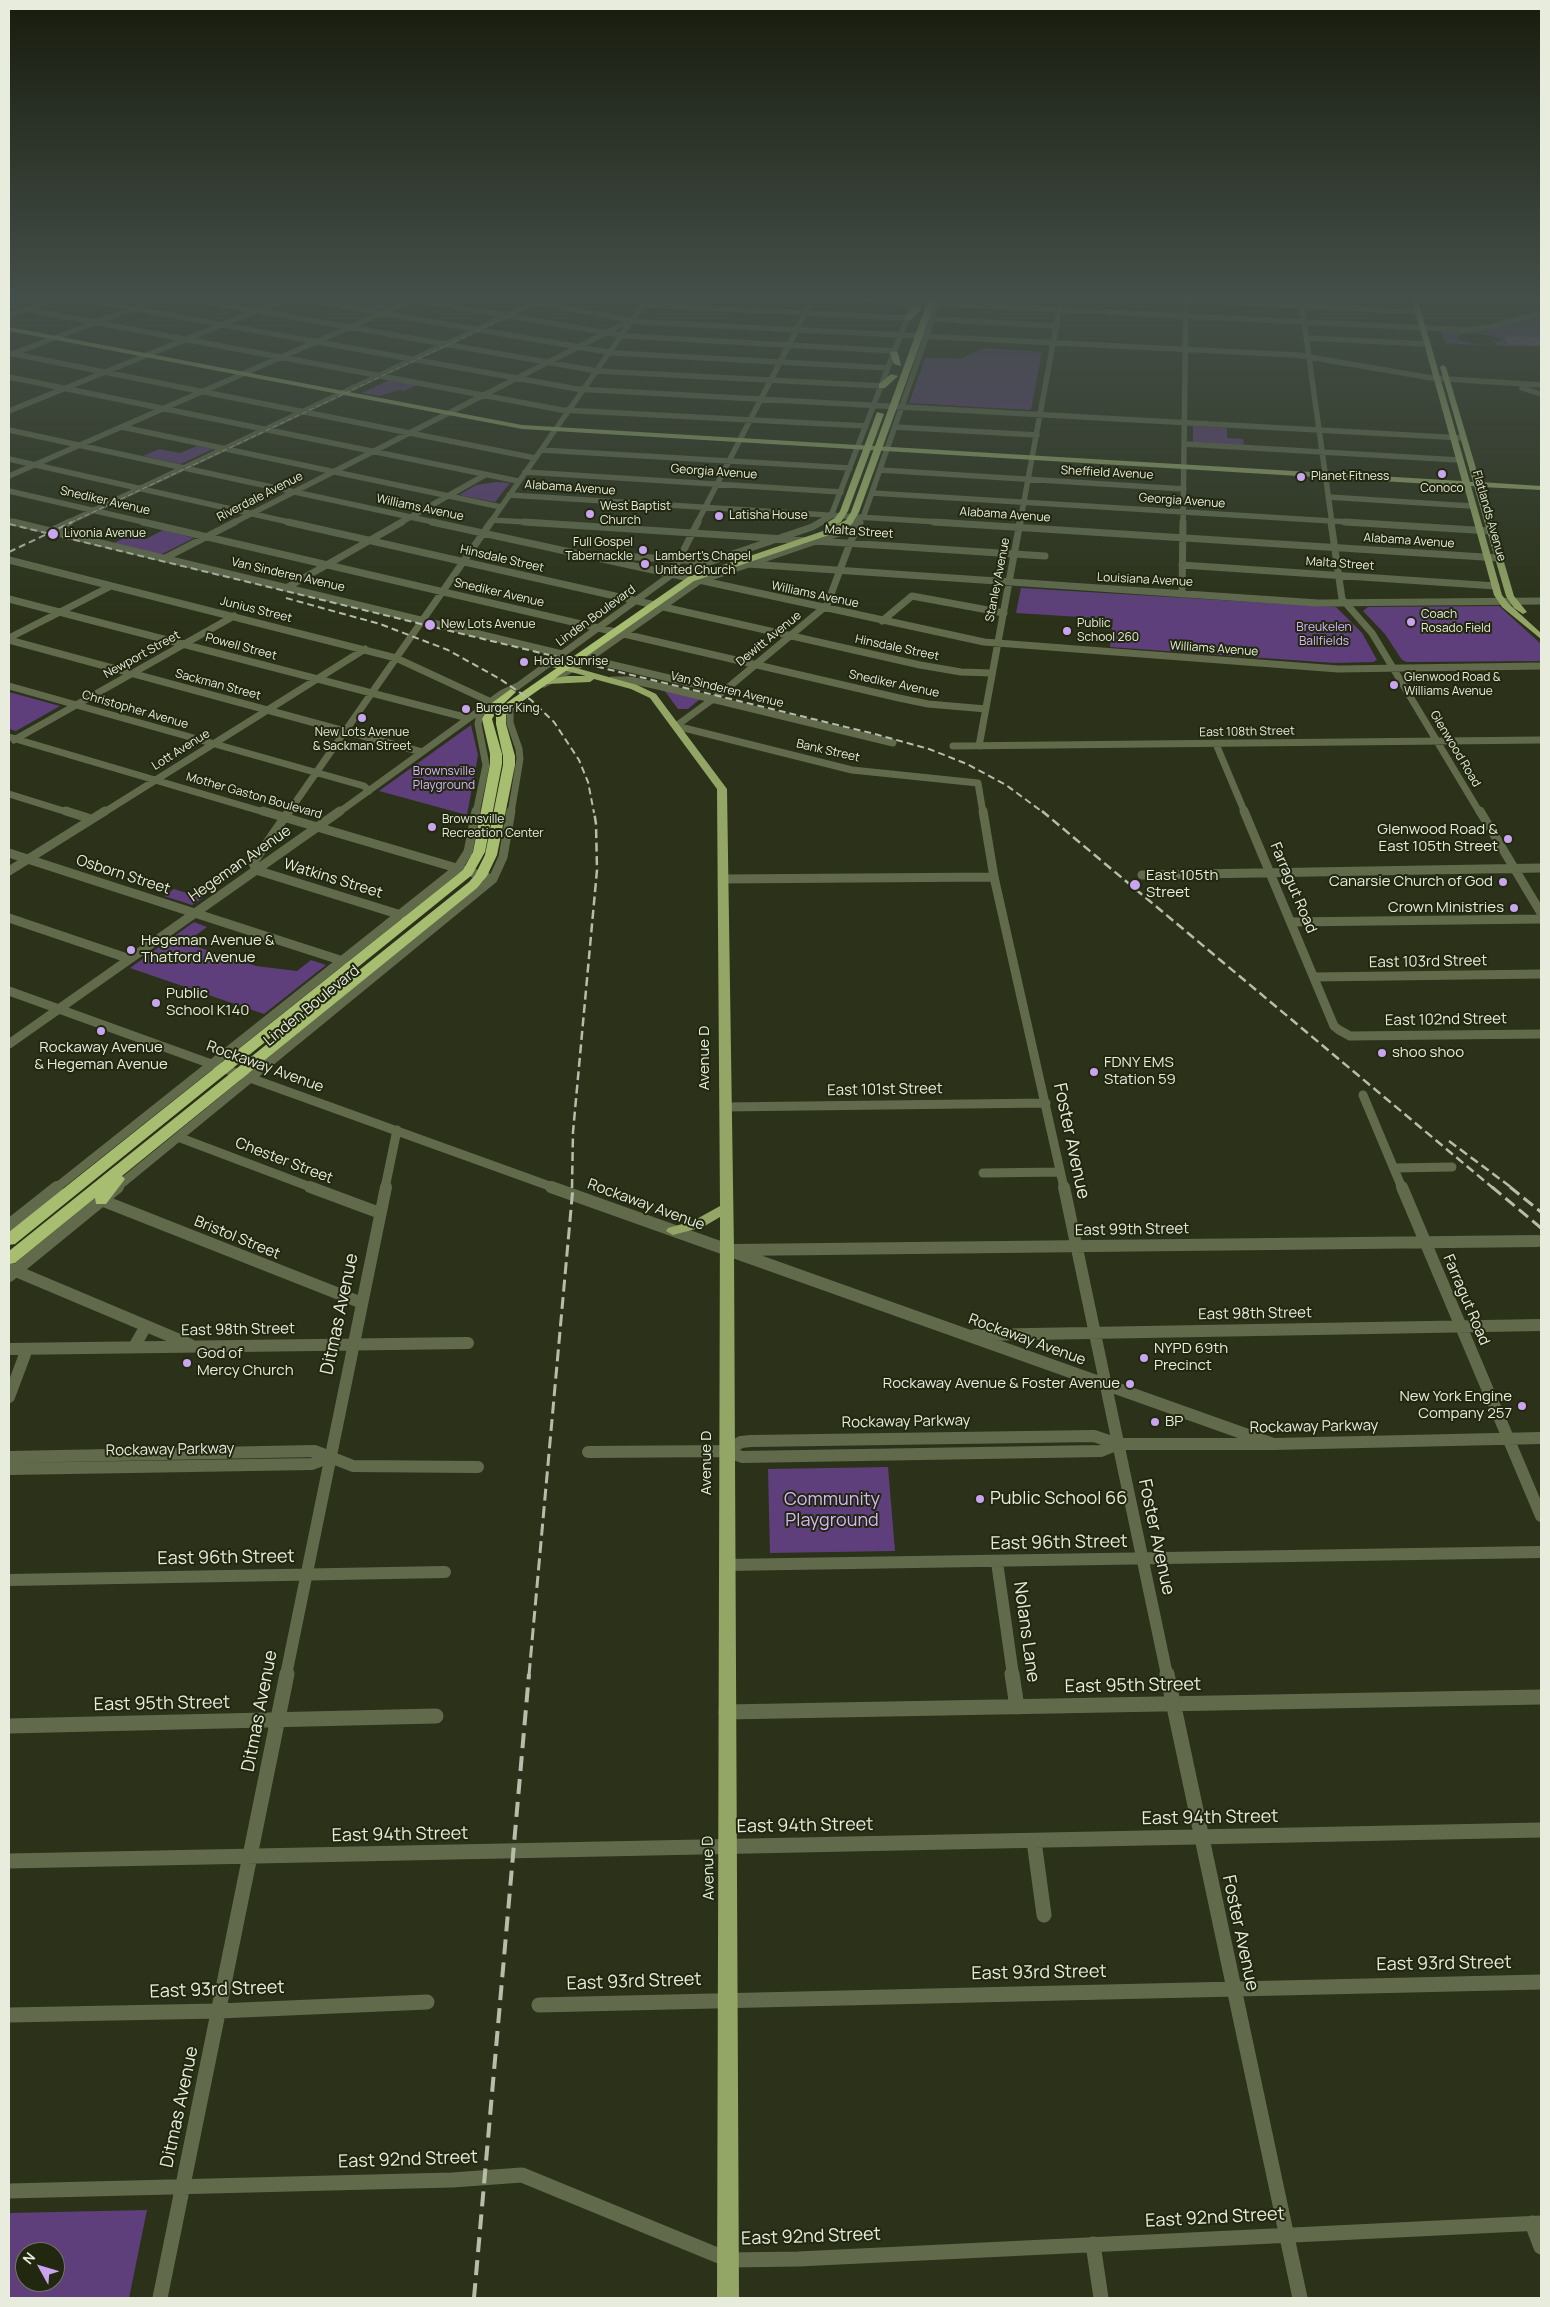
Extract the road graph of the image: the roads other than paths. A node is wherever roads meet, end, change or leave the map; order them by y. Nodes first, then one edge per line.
1 (898, 407) joint
2 (156, 408) edge
3 (165, 408) edge
4 (282, 408) edge
5 (313, 408) edge
6 (414, 408) edge
7 (459, 408) edge
8 (561, 408) edge
9 (756, 408) edge
10 (875, 408) edge
11 (879, 408) junction
12 (885, 408) edge
13 (911, 408) edge
14 (1042, 408) edge
15 (1184, 408) edge
16 (1316, 408) edge
17 (1445, 408) edge
18 (1454, 408) edge
19 (162, 409) junction
20 (569, 409) junction
21 (304, 412) junction
22 (447, 414) junction
23 (1041, 414) junction
24 (750, 419) junction
25 (1184, 422) junction
26 (867, 425) junction
27 (122, 427) junction
28 (895, 427) junction
29 (9, 430) edge
30 (266, 430) junction
31 (555, 430) junction
32 (1319, 430) junction
33 (409, 433) junction
34 (1037, 435) junction
35 (1453, 437) junction
36 (1463, 438) junction
37 (739, 440) junction
38 (1185, 444) junction
39 (78, 445) junction
40 (858, 446) junction
41 (868, 447) junction
42 (883, 447) junction
43 (226, 449) junction
44 (540, 450) junction
45 (373, 452) junction
46 (1322, 452) junction
47 (1033, 456) junction
48 (535, 458) junction
49 (9, 459) edge
50 (1459, 460) junction
51 (728, 461) junction
52 (1184, 464) junction
53 (33, 465) junction
54 (184, 468) junction
55 (849, 471) junction
56 (334, 472) junction
57 (525, 472) junction
58 (879, 473) junction
59 (1325, 473) junction
60 (485, 475) junction
61 (9, 476) edge
62 (1029, 479) junction
63 (518, 481) junction
64 (1466, 481) junction
65 (1478, 482) junction
66 (1541, 483) edge
67 (716, 484) junction
68 (1184, 488) junction
69 (1541, 488) edge
70 (140, 489) junction
71 (852, 490) junction
72 (9, 491) edge
73 (294, 492) junction
74 (841, 492) junction
75 (868, 492) junction
76 (509, 495) junction
77 (449, 496) junction
78 (1328, 497) junction
79 (1025, 503) junction
80 (1472, 506) junction
81 (501, 507) junction
82 (704, 508) junction
83 (94, 511) junction
84 (1184, 513) junction
85 (251, 514) junction
86 (836, 516) junction
87 (410, 518) junction
88 (859, 519) junction
89 (492, 520) junction
90 (9, 521) edge
91 (1332, 522) junction
92 (1020, 528) junction
93 (51, 531) junction
94 (1479, 531) junction
95 (1490, 532) junction
96 (691, 533) junction
97 (482, 534) junction
98 (207, 537) junction
99 (775, 538) junction
100 (1183, 538) junction
101 (788, 539) junction
102 (369, 540) junction
103 (804, 540) junction
104 (816, 541) junction
105 (850, 543) junction
106 (764, 547) junction
107 (1335, 548) junction
108 (574, 553) junction
109 (1015, 554) junction
110 (724, 555) junction
111 (1045, 556) dead end
112 (165, 558) junction
113 (1488, 558) junction
114 (1499, 558) junction
115 (677, 559) junction
116 (9, 560) edge
117 (706, 561) junction
118 (463, 562) junction
119 (748, 564) junction
120 (326, 565) junction
121 (1182, 565) junction
122 (841, 570) junction
123 (1338, 575) junction
124 (676, 576) junction
125 (695, 580) junction
126 (1010, 582) junction
127 (112, 586) junction
128 (1496, 586) junction
129 (286, 588) junction
130 (442, 592) junction
131 (1182, 594) junction
132 (9, 599) edge
133 (639, 601) junction
134 (1502, 601) junction
135 (1513, 601) junction
136 (1541, 601) edge
137 (1344, 603) junction
138 (658, 606) junction
139 (824, 608) junction
140 (60, 612) junction
141 (1004, 613) junction
142 (234, 616) junction
143 (423, 620) junction
144 (882, 620) junction
145 (1541, 627) edge
146 (600, 628) junction
147 (620, 633) junction
148 (791, 636) junction
149 (1541, 637) edge
150 (9, 639) edge
151 (185, 644) junction
152 (997, 644) junction
153 (365, 649) junction
154 (562, 654) junction
155 (396, 658) junction
156 (588, 659) junction
157 (755, 665) junction
158 (1541, 666) edge
159 (564, 667) junction
160 (1393, 668) junction
161 (992, 673) junction
162 (132, 674) junction
163 (317, 679) junction
164 (612, 680) junction
165 (550, 682) junction
166 (9, 686) edge
167 (518, 686) junction
168 (534, 688) junction
169 (724, 691) junction
170 (371, 693) junction
171 (712, 699) junction
172 (489, 704) junction
173 (77, 705) junction
174 (986, 709) junction
175 (267, 710) junction
176 (468, 718) junction
177 (676, 726) junction
178 (345, 731) junction
179 (11, 740) edge
180 (1541, 740) edge
181 (1438, 741) junction
182 (214, 743) junction
183 (893, 743) dead end
184 (1216, 744) junction
185 (953, 746) dead end
186 (979, 746) junction
187 (422, 752) junction
188 (317, 772) junction
189 (154, 780) junction
190 (978, 783) joint
191 (370, 791) junction
192 (9, 794) edge
193 (92, 819) junction
194 (285, 819) junction
195 (316, 828) junction
196 (9, 853) edge
197 (28, 859) junction
198 (1514, 868) junction
199 (1541, 868) edge
200 (256, 870) junction
201 (9, 871) edge
202 (1271, 873) junction
203 (475, 874) junction
204 (1142, 875) dead end
205 (994, 877) junction
206 (723, 879) junction
207 (1541, 912) edge
208 (195, 913) junction
209 (401, 915) junction
210 (9, 918) edge
211 (1541, 919) edge
212 (1292, 922) junction
213 (383, 930) joint
214 (130, 959) junction
215 (347, 964) junction
216 (1541, 974) edge
217 (1315, 977) junction
218 (327, 986) junction
219 (9, 991) edge
220 (353, 994) junction
221 (58, 1009) junction
222 (271, 1018) junction
223 (301, 1024) junction
224 (1541, 1034) edge
225 (1350, 1036) joint
226 (9, 1044) edge
227 (218, 1066) junction
228 (245, 1076) junction
229 (1362, 1095) dead end
230 (1046, 1103) junction
231 (724, 1107) junction
232 (397, 1130) junction
233 (178, 1137) junction
234 (130, 1152) junction
235 (1452, 1167) dead end
236 (1394, 1168) junction
237 (1060, 1172) junction
238 (983, 1173) dead end
239 (70, 1177) junction
240 (101, 1200) junction
241 (726, 1208) junction
242 (380, 1213) junction
243 (9, 1225) edge
244 (673, 1231) junction
245 (9, 1240) edge
246 (1424, 1240) junction
247 (1538, 1241) dead end
248 (1076, 1246) junction
249 (727, 1250) junction
250 (10, 1268) edge
251 (362, 1304) junction
252 (1541, 1325) edge
253 (146, 1326) junction
254 (1461, 1326) junction
255 (1094, 1332) junction
256 (969, 1335) junction
257 (468, 1343) dead end
258 (353, 1344) junction
259 (192, 1345) junction
260 (134, 1347) junction
261 (9, 1349) edge
262 (27, 1349) junction
263 (1105, 1384) junction
264 (9, 1397) edge
265 (1541, 1438) edge
266 (1509, 1439) junction
267 (1118, 1444) junction
268 (1273, 1444) junction
269 (726, 1451) junction
270 (588, 1452) dead end
271 (330, 1457) junction
272 (9, 1458) edge
273 (478, 1467) dead end
274 (9, 1469) edge
275 (1541, 1516) edge
276 (1541, 1552) edge
277 (1143, 1560) junction
278 (998, 1562) junction
279 (726, 1565) junction
280 (445, 1572) dead end
281 (307, 1574) junction
282 (9, 1580) edge
283 (1541, 1697) edge
284 (1174, 1704) junction
285 (1017, 1707) junction
286 (726, 1712) junction
287 (436, 1716) dead end
288 (278, 1720) junction
289 (9, 1726) edge
290 (1541, 1830) edge
291 (1202, 1837) junction
292 (1034, 1841) junction
293 (727, 1846) junction
294 (250, 1857) junction
295 (9, 1861) edge
296 (1044, 1915) dead end
297 (1541, 1982) edge
298 (1234, 1988) junction
299 (729, 2000) junction
300 (427, 2002) dead end
301 (539, 2005) dead end
302 (219, 2011) junction
303 (9, 2015) edge
304 (182, 2187) junction
305 (9, 2191) edge
306 (1537, 2223) edge
307 (1287, 2235) junction
308 (1094, 2244) junction
309 (1541, 2247) edge
310 (729, 2260) junction
311 (160, 2298) edge
312 (728, 2298) edge
313 (1101, 2298) edge
314 (1300, 2298) edge

1 - 28 street
1 - 42 highway
2 - 19 street
3 - 19 street
4 - 21 street
5 - 21 street
6 - 22 main road
7 - 22 street, Riverdale Avenue
8 - 20 street
9 - 24 street
10 - 11 street
11 - 12 street
11 - 26 highway
11 - 41 highway
13 - 23 street
14 - 23 street, Stanley Avenue
15 - 25 street
16 - 32 street
17 - 35 main road, Flatlands Avenue
18 - 36 main road, Flatlands Avenue
19 - 27 street
19 - 30 street
20 - 24 street
20 - 31 street
21 - 30 street
21 - 33 street
22 - 31 main road
22 - 33 street, Riverdale Avenue
23 - 25 street
23 - 34 street, Stanley Avenue
24 - 26 street
24 - 37 street
25 - 32 street
25 - 38 street
26 - 40 street
27 - 39 street
27 - 43 street
28 - 34 street
28 - 42 street
29 - 39 street, Williams Avenue
30 - 43 street
30 - 45 street
31 - 37 main road
31 - 44 street
32 - 35 street
32 - 46 street
33 - 45 street, Riverdale Avenue
33 - 48 street
34 - 47 street, Stanley Avenue
35 - 36 street
35 - 50 main road, Flatlands Avenue
36 - 65 main road, Flatlands Avenue
37 - 40 main road
37 - 51 street
38 - 46 street
38 - 52 street
39 - 53 street
39 - 54 street, Williams Avenue
40 - 41 main road
40 - 55 street
41 - 42 main road
41 - 71 highway
42 - 47 main road
42 - 58 street
42 - 75 highway
43 - 54 street
43 - 56 street
44 - 48 street
44 - 51 street
45 - 56 street, Riverdale Avenue
45 - 60 street
46 - 50 street
46 - 59 street
47 - 52 main road
47 - 62 street, Stanley Avenue
48 - 57 street
49 - 53 street, Hinsdale Street
50 - 64 main road, Flatlands Avenue
51 - 55 street
51 - 67 street
52 - 59 main road
52 - 68 street
53 - 61 street
53 - 70 street, Hinsdale Street
54 - 70 street
54 - 73 street, Williams Avenue
55 - 71 highway
55 - 74 street
56 - 73 street, Riverdale Avenue
56 - 77 street
57 - 63 street
57 - 67 street, Georgia Avenue
58 - 62 street, Sheffield Avenue
58 - 75 highway
59 - 64 main road
59 - 78 street
60 - 63 street
60 - 77 street
62 - 68 street, Sheffield Avenue
62 - 79 street, Stanley Avenue
63 - 76 street
64 - 65 main road
64 - 80 main road, Flatlands Avenue
65 - 66 main road
65 - 69 main road
65 - 95 main road, Flatlands Avenue
67 - 74 street, Georgia Avenue
67 - 82 street
68 - 84 street
70 - 83 street
70 - 85 street, Hinsdale Street
71 - 86 highway
72 - 83 street, Snediker Avenue
73 - 85 street, Riverdale Avenue
73 - 87 street, Williams Avenue
74 - 86 street
75 - 79 street, Georgia Avenue
75 - 88 highway
76 - 81 street
76 - 82 street, Alabama Avenue
77 - 81 street
77 - 87 street
78 - 80 street
78 - 91 street
79 - 84 street, Georgia Avenue
79 - 92 street, Stanley Avenue
80 - 94 main road, Flatlands Avenue
81 - 89 street
82 - 86 street, Alabama Avenue
82 - 96 street
83 - 93 street
83 - 98 street, Snediker Avenue
84 - 91 street, Georgia Avenue
84 - 100 street
85 - 98 street, Riverdale Avenue
85 - 102 street, Hinsdale Street
86 - 88 street, Alabama Avenue
86 - 99 street, Linden Boulevard
86 - 101 highway, Linden Boulevard
87 - 97 street, Williams Avenue
87 - 102 street
88 - 92 street, Alabama Avenue
88 - 103 highway, Linden Boulevard
88 - 104 street, Linden Boulevard
88 - 105 street, Dewitt Avenue
89 - 96 street, Malta Street
89 - 97 street
90 - 93 street, Van Sinderen Avenue
91 - 94 street, Georgia Avenue
91 - 107 street
92 - 100 street, Alabama Avenue
92 - 109 street, Stanley Avenue
93 - 112 street, Van Sinderen Avenue
94 - 95 street, Georgia Avenue
94 - 113 main road, Flatlands Avenue
95 - 114 main road, Flatlands Avenue
96 - 99 street, Malta Street
96 - 115 street
97 - 108 street, Williams Avenue
97 - 118 street
98 - 112 street, Riverdale Avenue
98 - 120 street, Snediker Avenue
99 - 101 street, Malta Street
99 - 110 street, Linden Boulevard
100 - 107 street, Alabama Avenue
100 - 121 street
101 - 103 street, Malta Street
101 - 106 highway, Linden Boulevard
102 - 118 street, Hinsdale Street
102 - 120 street
103 - 104 street, Malta Street
103 - 125 highway, Linden Boulevard
104 - 105 street, Malta Street
104 - 119 street, Linden Boulevard
105 - 109 street, Malta Street
105 - 122 street, Dewitt Avenue
106 - 110 highway
106 - 124 highway, Linden Boulevard
107 - 113 street, Alabama Avenue
107 - 123 street
108 - 115 street
108 - 124 street, Williams Avenue
109 - 111 street, Malta Street
109 - 126 street, Stanley Avenue
110 - 117 street, Linden Boulevard
112 - 129 street, Van Sinderen Avenue
113 - 114 street, Alabama Avenue
113 - 128 main road, Flatlands Avenue
114 - 135 main road, Flatlands Avenue
115 - 117 street
115 - 124 street
116 - 127 street, Junius Street
117 - 124 street, Linden Boulevard
118 - 130 street
118 - 133 street, Hinsdale Street
119 - 122 street, Louisiana Avenue
119 - 125 street, Linden Boulevard
120 - 129 street
120 - 130 street, Snediker Avenue
121 - 123 street, Malta Street
121 - 131 street
122 - 126 street, Louisiana Avenue
122 - 139 street, Dewitt Avenue
123 - 128 street, Malta Street
123 - 137 street
124 - 125 street, Williams Avenue
124 - 133 highway, Linden Boulevard
125 - 138 highway, Linden Boulevard
125 - 139 street, Williams Avenue
126 - 131 street, Louisiana Avenue
126 - 141 street, Stanley Avenue
127 - 140 street
127 - 142 street, Junius Street
128 - 134 main road, Flatlands Avenue
129 - 143 street, Van Sinderen Avenue
130 - 143 street
130 - 146 street, Snediker Avenue
131 - 137 street, Louisiana Avenue
132 - 140 street, Powell Street
133 - 138 street, Hinsdale Street
133 - 146 highway, Linden Boulevard
134 - 135 street, Louisiana Avenue
134 - 137 street, Louisiana Avenue
134 - 149 main road, Flatlands Avenue
135 - 136 street, Louisiana Avenue
135 - 145 main road, Flatlands Avenue
137 - 160 street, Glenwood Road
138 - 147 highway, Linden Boulevard
138 - 148 street, Hinsdale Street
139 - 144 street, Williams Avenue
139 - 148 street, Dewitt Avenue
140 - 150 street
140 - 151 street, Powell Street
141 - 144 street
141 - 152 street, Stanley Avenue
142 - 151 street, Newport Street
142 - 153 street, Junius Street
143 - 154 street, Van Sinderen Avenue
143 - 155 street
144 - 152 street, Williams Avenue
146 - 147 street, Snediker Avenue
146 - 154 street, Linden Boulevard
146 - 159 highway, Linden Boulevard
147 - 156 street, Linden Boulevard
147 - 157 street, Snediker Avenue
147 - 159 highway, Linden Boulevard
148 - 157 street, Dewitt Avenue
148 - 161 street, Hinsdale Street
150 - 162 street, Sackman Street
151 - 162 street, Newport Street
151 - 163 street, Powell Street
152 - 160 street, Williams Avenue
152 - 161 street, Stanley Avenue
153 - 155 street, Junius Street
153 - 163 street, Lott Avenue
154 - 167 street, Linden Boulevard
155 - 170 street
155 - 172 street, Junius Street
156 - 159 street, Linden Boulevard
156 - 169 street, Van Sinderen Avenue
157 - 169 street, Dewitt Avenue
157 - 174 street, Snediker Avenue
158 - 160 street, Williams Avenue
159 - 164 main road, Van Sinderen Avenue
159 - 165 street, Linden Boulevard
159 - 167 highway, Linden Boulevard
159 - 168 highway, Linden Boulevard
160 - 181 street, Glenwood Road
161 - 174 street, Stanley Avenue
162 - 173 street, Newport Street
162 - 175 street, Sackman Street
163 - 170 street, Powell Street
163 - 175 street, Lott Avenue
164 - 165 main road
164 - 171 street, Van Sinderen Avenue
164 - 177 main road, Avenue D
165 - 168 street, Linden Boulevard
166 - 173 street, Christopher Avenue
167 - 172 street, Linden Boulevard
167 - 203 highway, Linden Boulevard
168 - 203 highway, Linden Boulevard
169 - 171 street, Dewitt Avenue
170 - 176 street, Powell Street
170 - 178 street
171 - 177 street, Dewitt Avenue
171 - 183 street, Van Sinderen Avenue
172 - 176 street, Hegeman Avenue
172 - 203 street, Linden Boulevard
173 - 179 street, Newport Street
173 - 182 street, Christopher Avenue
174 - 186 street, Stanley Avenue
175 - 178 street, Sackman Street
175 - 182 street, Lott Avenue
176 - 187 street, Hegeman Avenue
177 - 190 street, Bank Street
177 - 206 main road, Avenue D
178 - 187 street, Sackman Street
178 - 188 street
179 - 189 street, Mother Gaston Boulevard
180 - 181 street, East 108th Street
181 - 184 street, East 108th Street
181 - 198 street, Glenwood Road
182 - 188 street, Christopher Avenue
182 - 189 street, Lott Avenue
184 - 186 street, East 108th Street
184 - 202 street, Farragut Road
185 - 186 street, East 108th Street
187 - 191 street, Hegeman Avenue
188 - 191 street, Christopher Avenue
188 - 194 street
189 - 193 street, Lott Avenue
189 - 194 street, Mother Gaston Boulevard
190 - 205 street, Foster Avenue
191 - 195 street, Hegeman Avenue
192 - 193 street
193 - 197 street, Lott Avenue
194 - 195 street, Mother Gaston Boulevard
194 - 200 street
195 - 200 street, Hegeman Avenue
195 - 203 street, Mother Gaston Boulevard
196 - 197 street, Osborn Street
197 - 201 street, Lott Avenue
197 - 208 street, Osborn Street
198 - 199 street
198 - 202 street
198 - 207 street, Glenwood Road
200 - 208 street, Hegeman Avenue
200 - 209 street, Watkins Street
202 - 204 street
202 - 212 street, Farragut Road
203 - 209 street, Linden Boulevard
203 - 215 highway, Linden Boulevard
203 - 220 street, Linden Boulevard
203 - 223 highway, Linden Boulevard
205 - 206 street
205 - 230 street, Foster Avenue
206 - 231 main road, Avenue D
208 - 214 street, Hegeman Avenue
208 - 215 street, Osborn Street
209 - 213 street, Linden Boulevard
210 - 214 street
211 - 212 street
212 - 217 street, Farragut Road
213 - 215 highway
214 - 221 street, Hegeman Avenue
215 - 218 highway, Linden Boulevard
215 - 222 street, Linden Boulevard
216 - 217 street, East 103rd Street
217 - 225 street, Farragut Road
218 - 222 highway
218 - 227 highway, Linden Boulevard
219 - 221 street, Rockaway Avenue
220 - 223 highway
220 - 228 street, Linden Boulevard
221 - 226 street, Hegeman Avenue
221 - 227 street, Rockaway Avenue
222 - 227 street, Linden Boulevard
223 - 228 highway, Linden Boulevard
224 - 225 street, East 102nd Street
227 - 228 street, Rockaway Avenue
227 - 234 highway, Linden Boulevard
227 - 239 street, Linden Boulevard
228 - 232 street, Rockaway Avenue
228 - 233 street, Linden Boulevard
228 - 234 highway, Linden Boulevard
229 - 236 street, Farragut Road
230 - 231 street, East 101st Street
230 - 237 street, Foster Avenue
231 - 241 main road, Avenue D
232 - 242 street, Ditmas Avenue
232 - 244 street, Rockaway Avenue
233 - 240 street, Linden Boulevard
233 - 242 street, Chester Street
234 - 239 highway
234 - 240 highway
234 - 245 highway, Linden Boulevard
234 - 250 highway, Linden Boulevard
235 - 236 street
236 - 246 street, Farragut Road
237 - 238 street
237 - 248 street, Foster Avenue
239 - 243 street, Linden Boulevard
240 - 250 street, Linden Boulevard
240 - 251 street, Bristol Street
241 - 244 main road
241 - 249 main road, Avenue D
242 - 251 street, Ditmas Avenue
244 - 249 street, Rockaway Avenue
246 - 247 street, East 99th Street
246 - 248 street, East 99th Street
246 - 254 street, Farragut Road
248 - 249 street, East 99th Street
248 - 255 street, Foster Avenue
249 - 256 street, Rockaway Avenue
249 - 269 main road, Avenue D
250 - 253 street
251 - 258 street, Ditmas Avenue
252 - 254 street, East 98th Street
253 - 259 street
253 - 260 street
254 - 255 street, East 98th Street
254 - 266 street, Farragut Road
255 - 256 street, East 98th Street
255 - 263 street, Foster Avenue
256 - 263 street, Rockaway Avenue
257 - 258 street, East 98th Street
258 - 259 street, East 98th Street
258 - 271 street, Ditmas Avenue
259 - 260 street, East 98th Street
260 - 262 street, East 98th Street
261 - 262 street, East 98th Street
262 - 264 street
263 - 267 street, Foster Avenue
263 - 268 street, Rockaway Avenue
265 - 266 street, Rockaway Parkway
266 - 268 street, Rockaway Parkway
266 - 275 street, Farragut Road
267 - 268 street, Rockaway Parkway
267 - 269 street, Rockaway Parkway
267 - 277 street, Foster Avenue
269 - 270 street, Rockaway Parkway
269 - 279 main road, Avenue D
271 - 272 street, Rockaway Parkway
271 - 273 street, Rockaway Parkway
271 - 274 street, Rockaway Parkway
271 - 281 street, Ditmas Avenue
276 - 277 street, East 96th Street
277 - 278 street, East 96th Street
277 - 284 street, Foster Avenue
278 - 279 street, East 96th Street
278 - 285 street, Nolans Lane
279 - 286 main road, Avenue D
280 - 281 street, East 96th Street
281 - 282 street, East 96th Street
281 - 288 street, Ditmas Avenue
283 - 284 street, East 95th Street
284 - 285 street, East 95th Street
284 - 291 street, Foster Avenue
285 - 286 street, East 95th Street
286 - 293 main road, Avenue D
287 - 288 street, East 95th Street
288 - 289 street, East 95th Street
288 - 294 street, Ditmas Avenue
290 - 291 street, East 94th Street
291 - 292 street, East 94th Street
291 - 298 street, Foster Avenue
292 - 293 street, East 94th Street
292 - 296 street
293 - 294 street, East 94th Street
293 - 299 main road, Avenue D
294 - 295 street, East 94th Street
294 - 302 street, Ditmas Avenue
297 - 298 street, East 93rd Street
298 - 299 street, East 93rd Street
298 - 307 street, Foster Avenue
299 - 301 street, East 93rd Street
299 - 310 main road, Avenue D
300 - 302 street, East 93rd Street
302 - 303 street, East 93rd Street
302 - 304 street, Ditmas Avenue
304 - 305 street, East 92nd Street
304 - 310 street, East 92nd Street
304 - 311 street, Ditmas Avenue
306 - 307 street, East 92nd Street
306 - 309 street
307 - 308 street, East 92nd Street
307 - 314 street, Foster Avenue
308 - 310 street, East 92nd Street
308 - 313 street
310 - 312 main road, Avenue D

